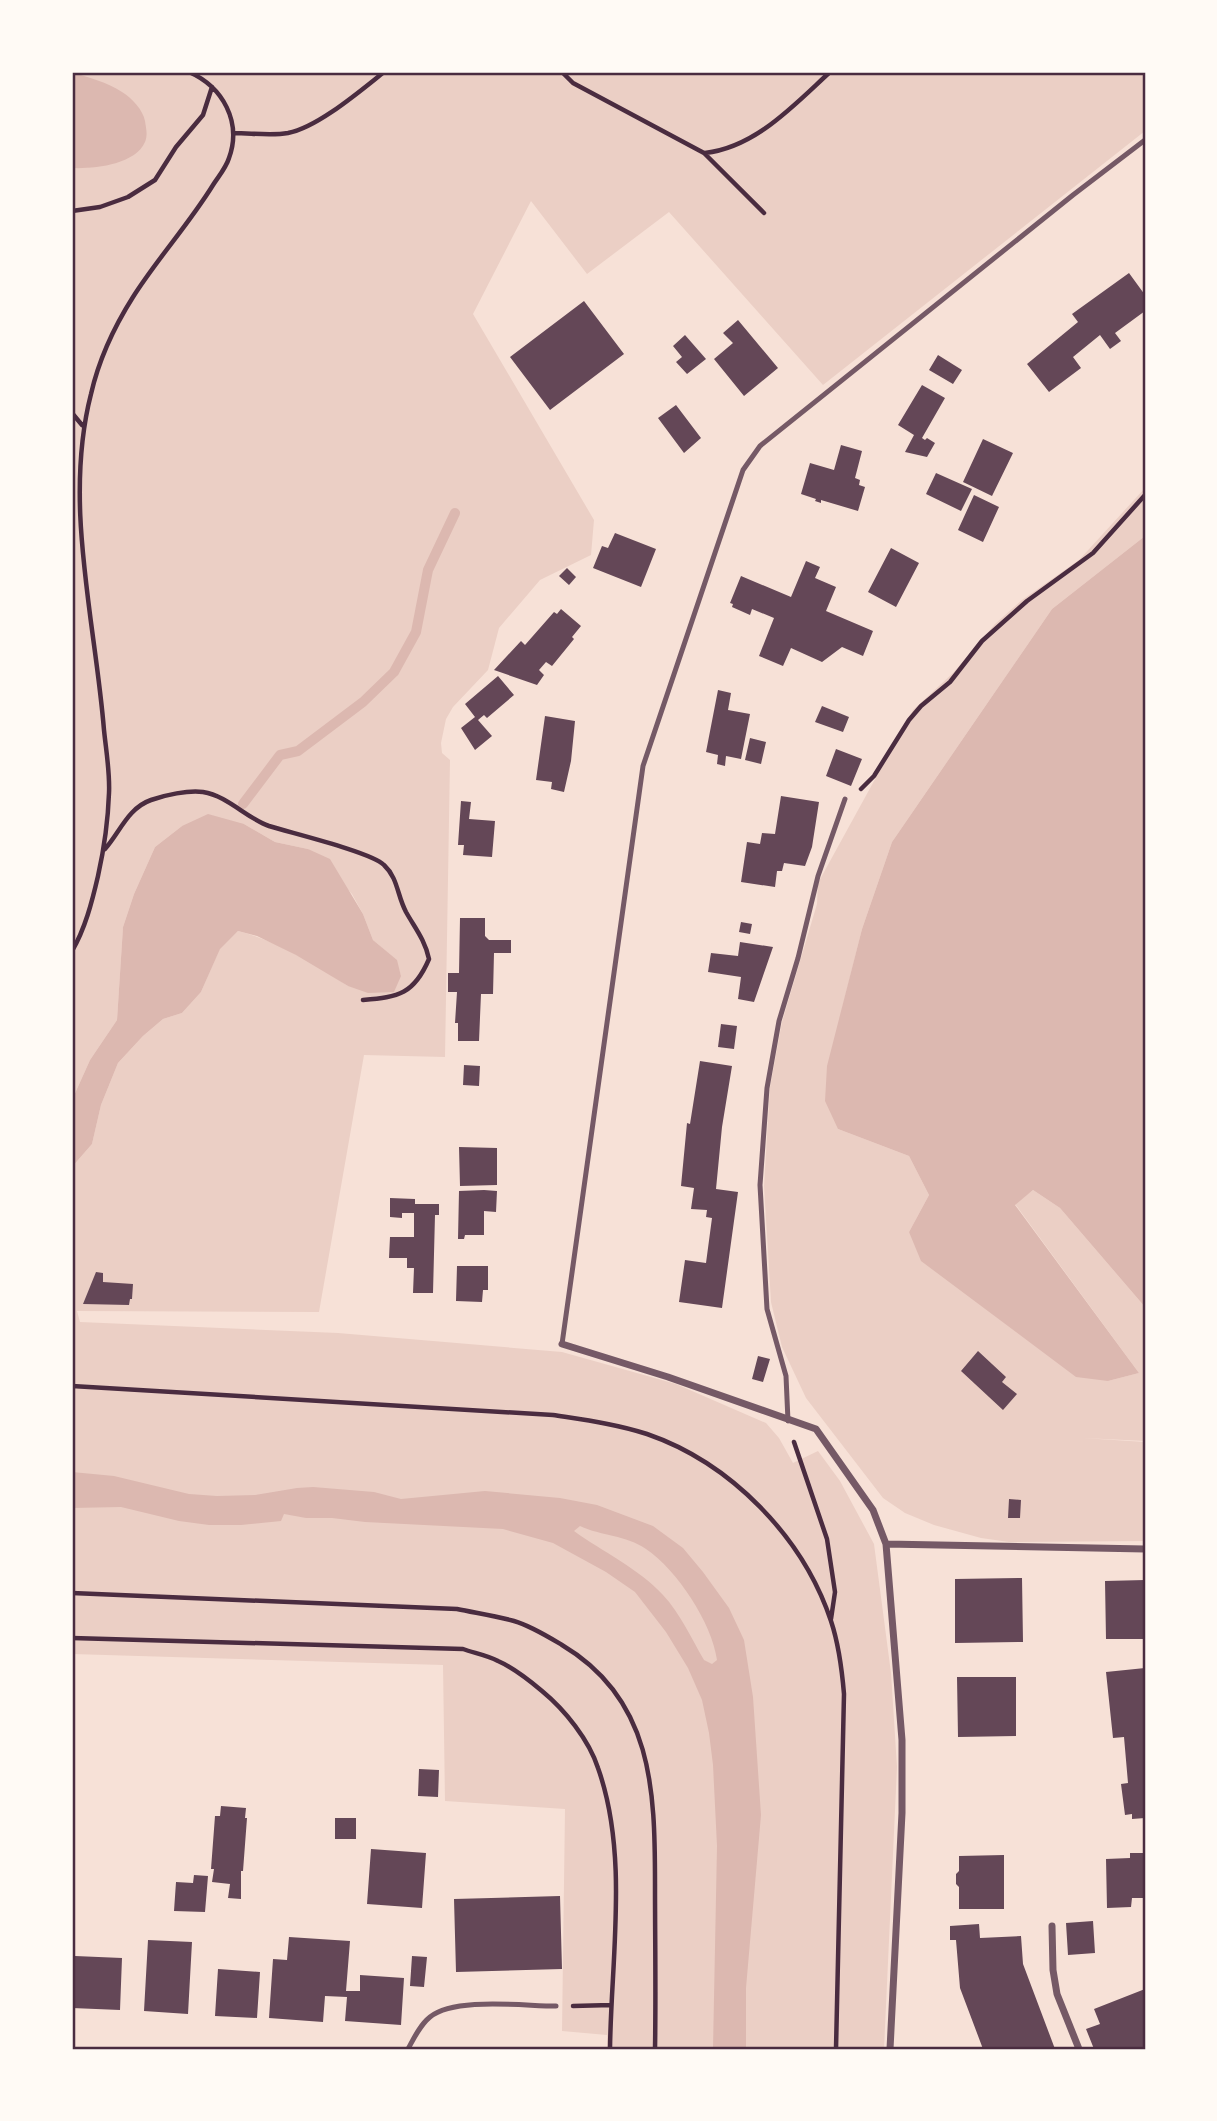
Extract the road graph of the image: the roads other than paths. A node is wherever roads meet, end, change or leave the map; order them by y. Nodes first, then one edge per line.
1 (1145, 140) edge
2 (845, 799) road end
3 (562, 1344) joint
4 (788, 1421) junction
5 (886, 1544) junction
6 (1145, 1549) edge
7 (1052, 1926) dead end
8 (556, 2006) road end
9 (408, 2049) edge
10 (890, 2049) edge
11 (1079, 2049) edge

1 - 3 lane
2 - 4 lane
3 - 4 street
4 - 5 street
5 - 6 street
5 - 10 street
7 - 11 street
8 - 9 lane

